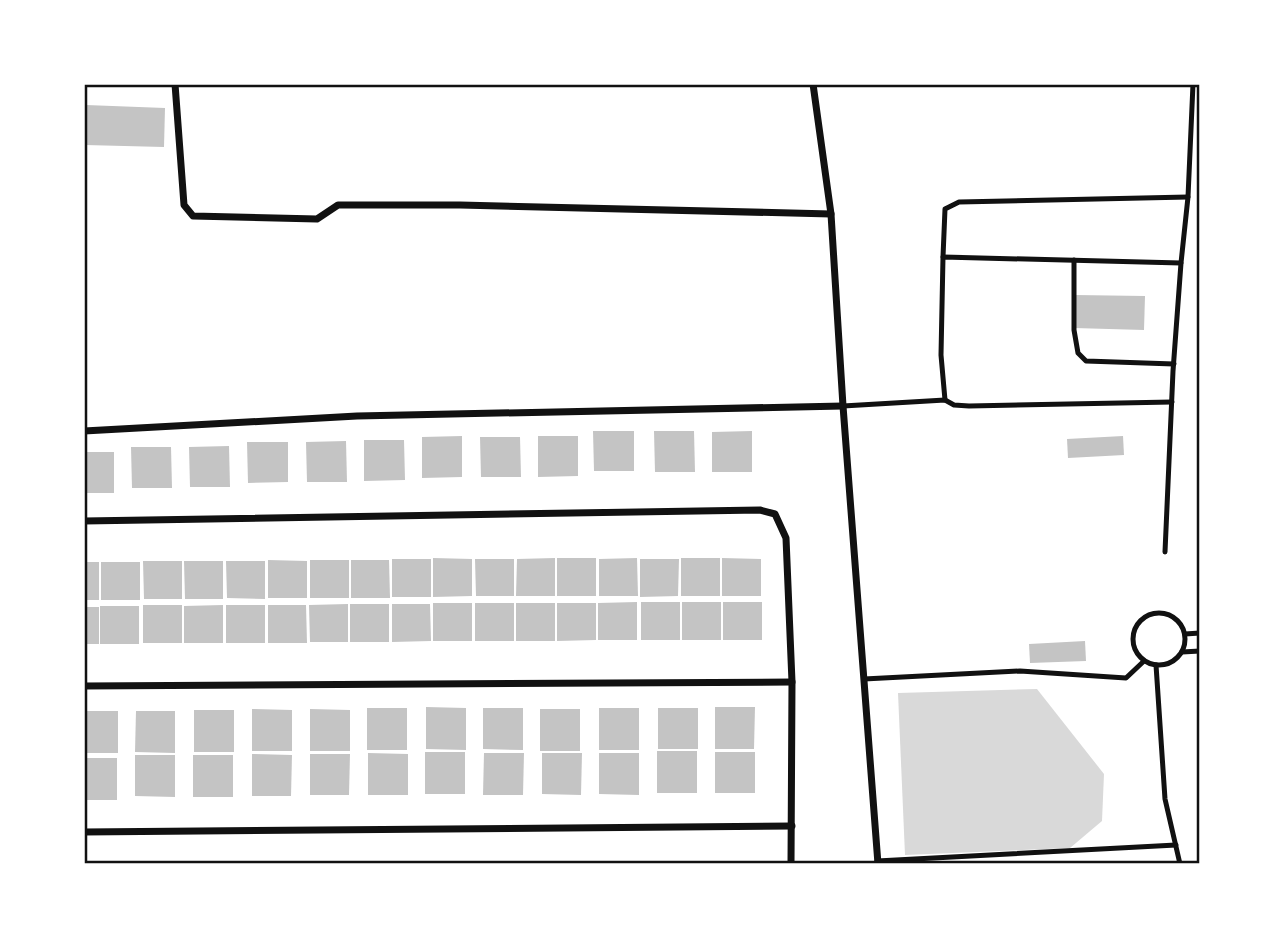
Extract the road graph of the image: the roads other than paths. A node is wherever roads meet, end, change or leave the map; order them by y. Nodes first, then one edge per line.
1 (175, 84) edge
2 (813, 84) edge
3 (1193, 84) edge
4 (1188, 197) junction
5 (831, 214) junction
6 (943, 257) junction
7 (1074, 260) junction
8 (1181, 263) junction
9 (1174, 364) junction
10 (945, 400) junction
11 (1172, 402) junction
12 (842, 406) junction
13 (84, 431) edge
14 (84, 521) edge
15 (1165, 552) dead end
16 (1200, 633) edge
17 (1185, 634) junction
18 (1200, 651) edge
19 (1182, 652) junction
20 (1144, 661) junction
21 (1156, 665) junction
22 (864, 679) junction
23 (792, 682) junction
24 (84, 686) edge
25 (792, 826) junction
26 (84, 832) edge
27 (1176, 845) junction
28 (878, 862) edge
29 (791, 864) edge
30 (1180, 864) edge

1 - 5 street
2 - 5 street
3 - 4 lane
4 - 6 lane
4 - 8 lane
5 - 12 street
6 - 7 lane
6 - 10 lane
7 - 8 lane
7 - 9 lane
8 - 9 lane
9 - 11 lane
10 - 11 lane
10 - 12 lane
11 - 15 lane
12 - 13 street
12 - 22 street
14 - 23 street
16 - 17 lane
17 - 19 lane
17 - 20 lane
18 - 19 lane
19 - 21 lane
20 - 21 lane
20 - 22 lane
21 - 27 lane
22 - 28 street
23 - 24 street
23 - 25 street
25 - 26 street
25 - 29 street
27 - 28 lane
27 - 30 lane

